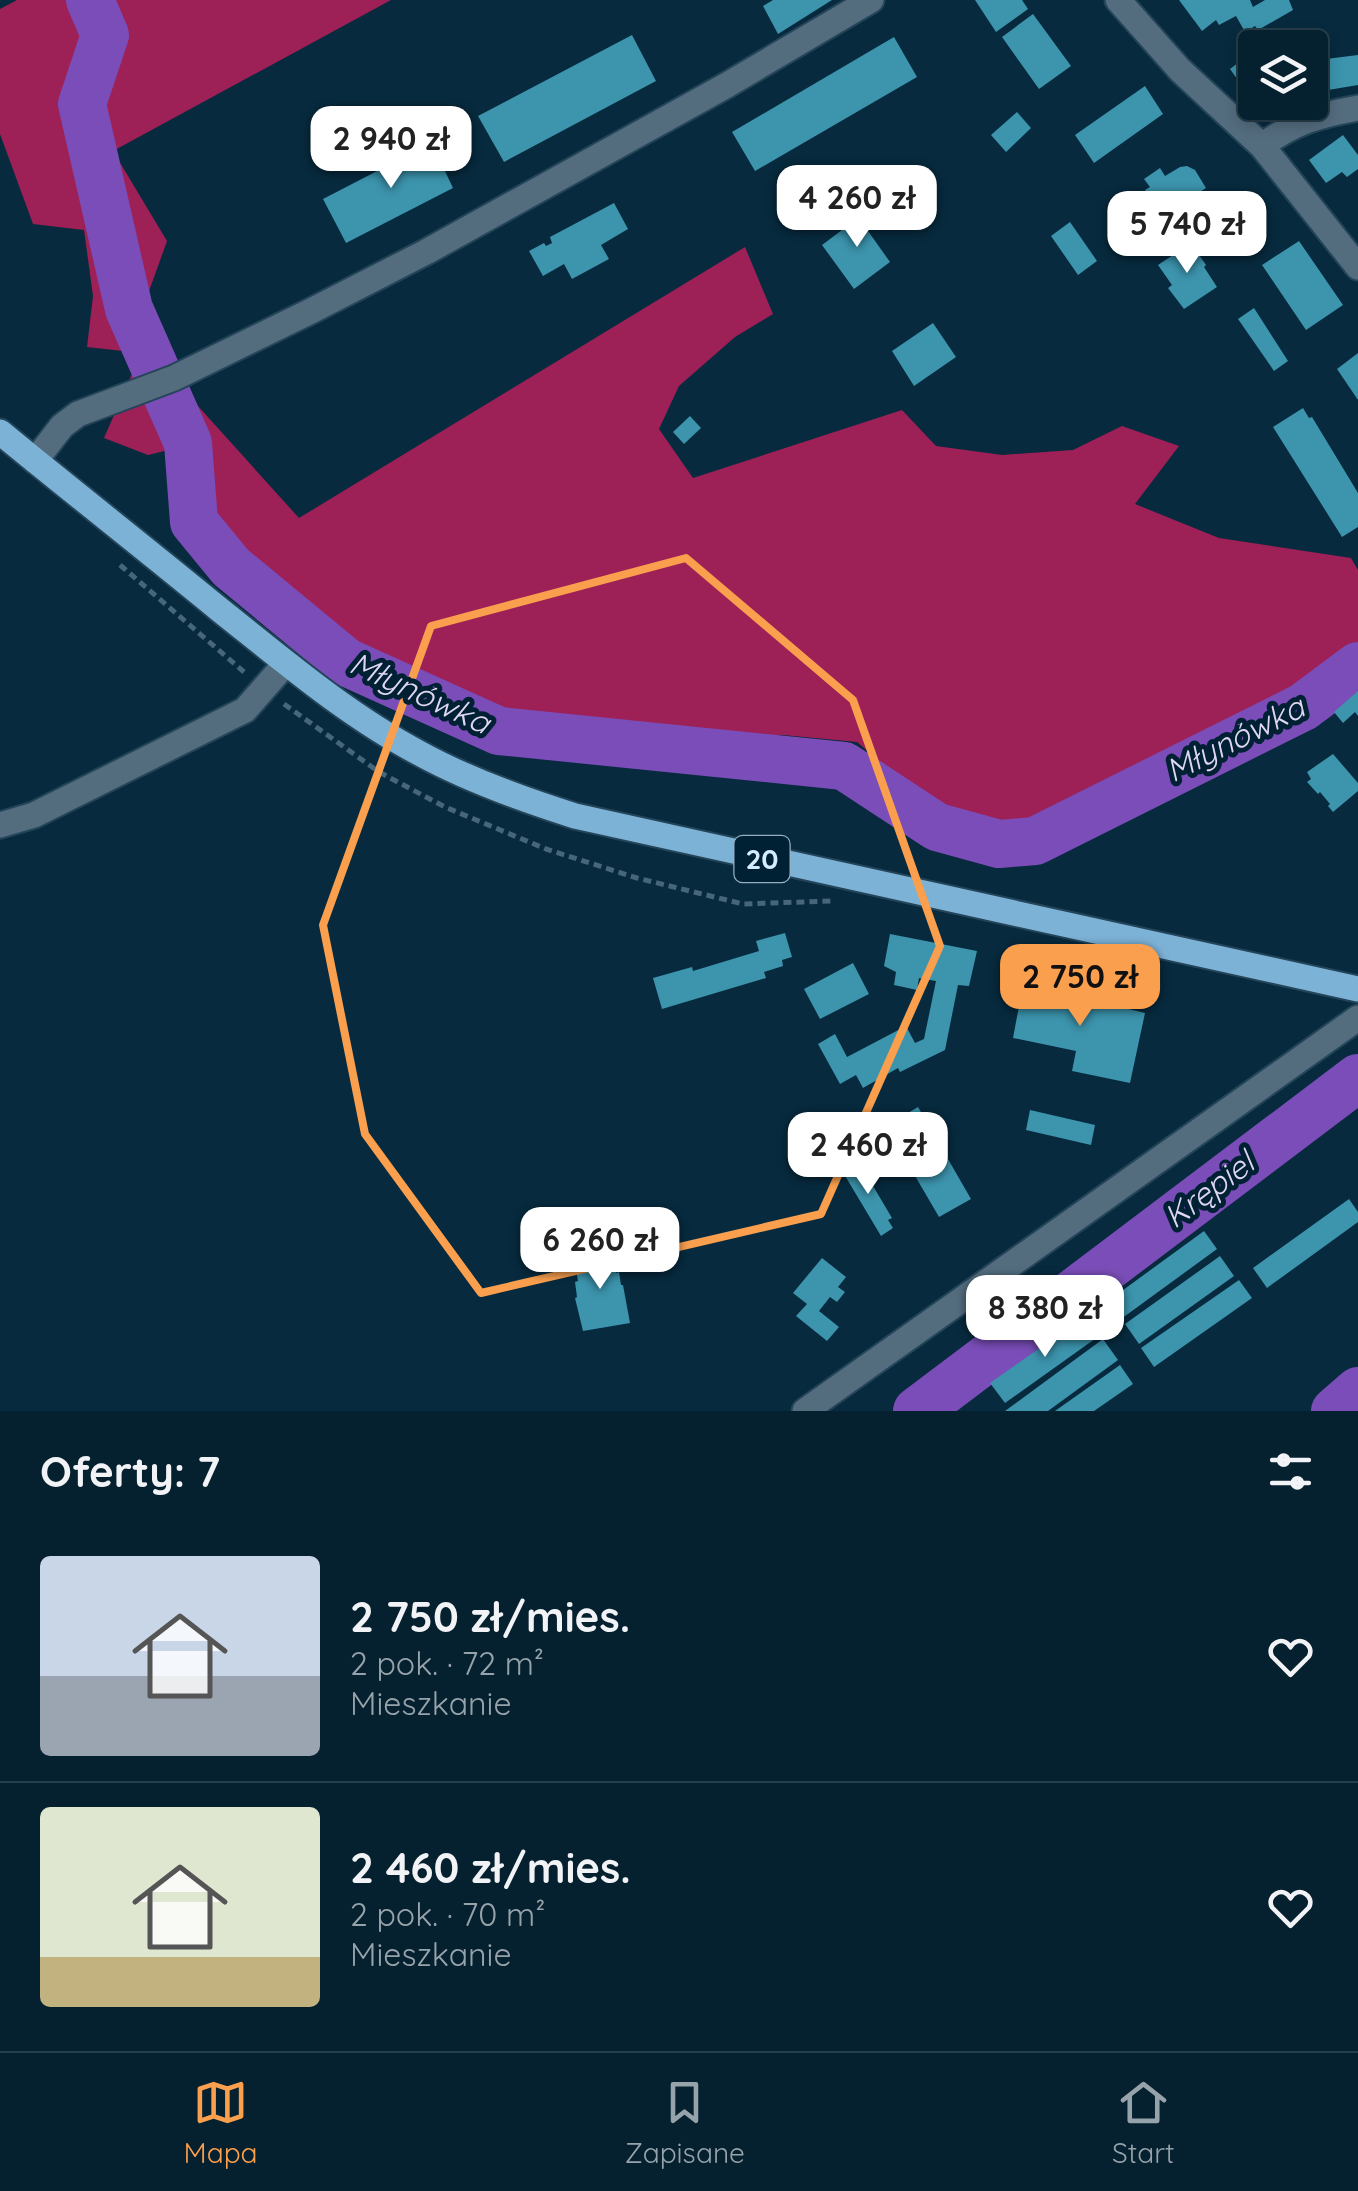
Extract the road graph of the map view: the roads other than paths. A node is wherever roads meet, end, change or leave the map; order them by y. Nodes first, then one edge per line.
1 (871, 0) edge
2 (1118, 0) edge
3 (1358, 108) edge
4 (1262, 146) junction
5 (1358, 266) edge
6 (0, 432) edge
7 (35, 461) junction
8 (286, 662) junction
9 (0, 825) edge
10 (1358, 988) edge
11 (1358, 1018) edge
12 (805, 1411) edge

1 - 7 street
2 - 4 street
3 - 4 street
4 - 5 street
6 - 7 main road, 20
7 - 8 main road, 20
8 - 9 street
8 - 10 main road, 20
11 - 12 street

